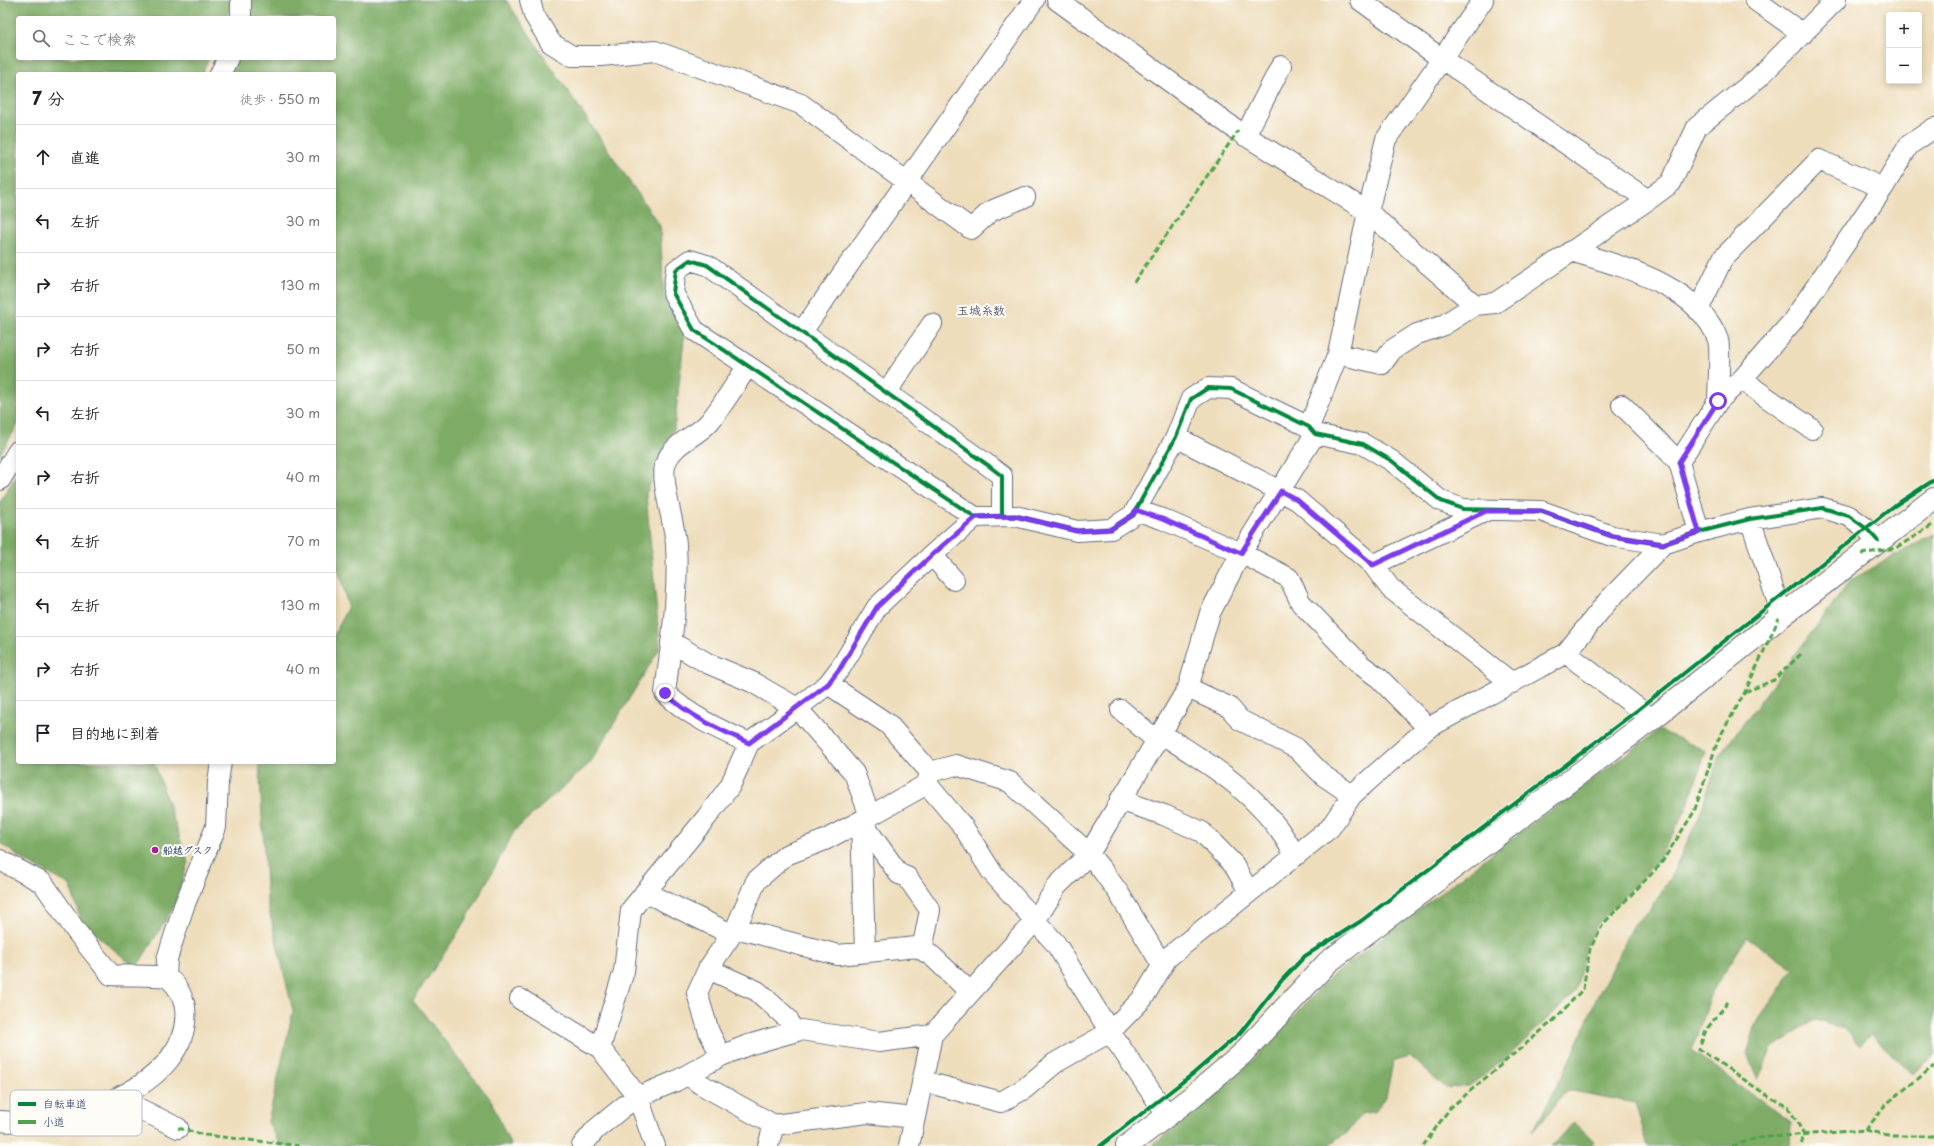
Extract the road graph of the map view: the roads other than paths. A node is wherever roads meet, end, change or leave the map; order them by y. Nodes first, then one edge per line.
1 (241, 0) edge
2 (530, 0) edge
3 (1034, 0) edge
4 (1057, 0) edge
5 (1360, 0) edge
6 (1483, 0) edge
7 (1755, 0) edge
8 (1836, 0) edge
9 (241, 16) edge
10 (1803, 34) junction
11 (1442, 59) junction
12 (227, 60) edge
13 (1281, 66) dead end
14 (221, 72) edge
15 (1934, 128) edge
16 (1245, 136) junction
17 (906, 181) junction
18 (1883, 188) junction
19 (1025, 197) dead end
20 (1648, 200) junction
21 (1368, 212) junction
22 (1571, 250) junction
23 (1475, 305) junction
24 (1698, 310) junction
25 (932, 324) dead end
26 (801, 332) junction
27 (1338, 354) junction
28 (748, 366) junction
29 (1743, 378) junction
30 (886, 393) junction
31 (1718, 401) junction
32 (1622, 405) dead end
33 (1812, 429) dead end
34 (1312, 430) junction
35 (1176, 437) junction
36 (16, 454) edge
37 (1679, 462) junction
38 (0, 480) edge
39 (1281, 491) junction
40 (1934, 499) edge
41 (1136, 510) junction
42 (1486, 511) junction
43 (1002, 516) junction
44 (976, 517) junction
45 (1750, 519) junction
46 (1699, 532) junction
47 (1878, 541) junction
48 (1663, 544) junction
49 (1241, 553) junction
50 (932, 555) junction
51 (1373, 565) junction
52 (954, 580) dead end
53 (1779, 618) junction
54 (671, 642) junction
55 (1566, 653) junction
56 (1512, 683) junction
57 (828, 684) junction
58 (1188, 688) junction
59 (797, 708) junction
60 (1121, 710) dead end
61 (1652, 720) junction
62 (1428, 728) junction
63 (1158, 736) junction
64 (749, 743) junction
65 (221, 764) edge
66 (929, 778) junction
67 (1352, 795) junction
68 (1120, 800) junction
69 (866, 818) junction
70 (1088, 854) junction
71 (1295, 856) junction
72 (0, 860) edge
73 (645, 892) junction
74 (1249, 892) junction
75 (1034, 921) junction
76 (734, 931) junction
77 (922, 950) junction
78 (865, 952) junction
79 (1162, 965) junction
80 (708, 969) junction
81 (166, 977) junction
82 (970, 992) junction
83 (520, 999) dead end
84 (1110, 1032) junction
85 (792, 1033) junction
86 (932, 1035) junction
87 (600, 1048) junction
88 (721, 1056) junction
89 (688, 1075) junction
90 (922, 1081) junction
91 (133, 1090) edge
92 (638, 1097) junction
93 (142, 1110) edge
94 (1167, 1115) junction
95 (915, 1118) junction
96 (0, 1121) edge
97 (10, 1122) edge
98 (774, 1125) junction
99 (178, 1128) dead end
100 (582, 1146) edge
101 (655, 1146) edge
102 (768, 1146) edge
103 (909, 1146) edge
104 (1127, 1146) edge

1 - 9 street
2 - 17 street
3 - 17 street
4 - 16 street
5 - 11 street
6 - 11 street
7 - 10 street
8 - 10 street
10 - 20 street
11 - 20 street
11 - 21 street
12 - 14 street
13 - 16 street
15 - 18 street
16 - 21 street
17 - 19 street
17 - 26 street
18 - 24 street
18 - 29 street
20 - 22 street
21 - 23 street
21 - 27 street
22 - 23 street
22 - 24 street
23 - 27 street
24 - 31 street
25 - 30 street
26 - 28 street
26 - 30 street
27 - 34 street
28 - 44 street
28 - 54 street
29 - 31 street
29 - 33 street
30 - 43 street
31 - 37 street
32 - 37 street
34 - 35 street
34 - 39 street
34 - 42 street
35 - 39 street
35 - 41 street
36 - 38 street
37 - 46 street
39 - 49 street
39 - 51 street
40 - 47 street
41 - 43 street
41 - 49 street
42 - 48 street
42 - 51 street
43 - 44 street
44 - 50 street
45 - 46 street
45 - 47 street
45 - 53 street
46 - 48 street
47 - 53 street
48 - 55 street
49 - 58 street
49 - 62 street
50 - 52 street
50 - 57 street
51 - 56 street
53 - 61 street
54 - 59 street
54 - 64 street
55 - 56 street
55 - 61 street
56 - 62 street
57 - 59 street
57 - 66 street
58 - 63 street
58 - 67 street
59 - 64 street
59 - 69 street
60 - 63 street
61 - 94 street
62 - 67 street
63 - 68 street
63 - 71 street
64 - 73 street
65 - 81 street
66 - 69 street
66 - 70 street
66 - 75 street
67 - 71 street
68 - 70 street
68 - 74 street
69 - 76 street
69 - 77 street
69 - 78 street
70 - 75 street
70 - 79 street
71 - 74 street
72 - 81 street
73 - 76 street
73 - 87 street
74 - 79 street
75 - 82 street
75 - 84 street
76 - 78 street
76 - 80 street
77 - 78 street
77 - 82 street
79 - 84 street
80 - 85 street
80 - 88 street
81 - 91 street
82 - 86 street
83 - 87 street
84 - 90 street
84 - 94 street
85 - 86 street
85 - 88 street
86 - 90 street
87 - 92 street
88 - 89 street
89 - 92 street
89 - 98 street
90 - 95 street
92 - 100 street
92 - 101 street
93 - 99 street
94 - 104 street
95 - 98 street
95 - 103 street
96 - 97 street
98 - 102 street

